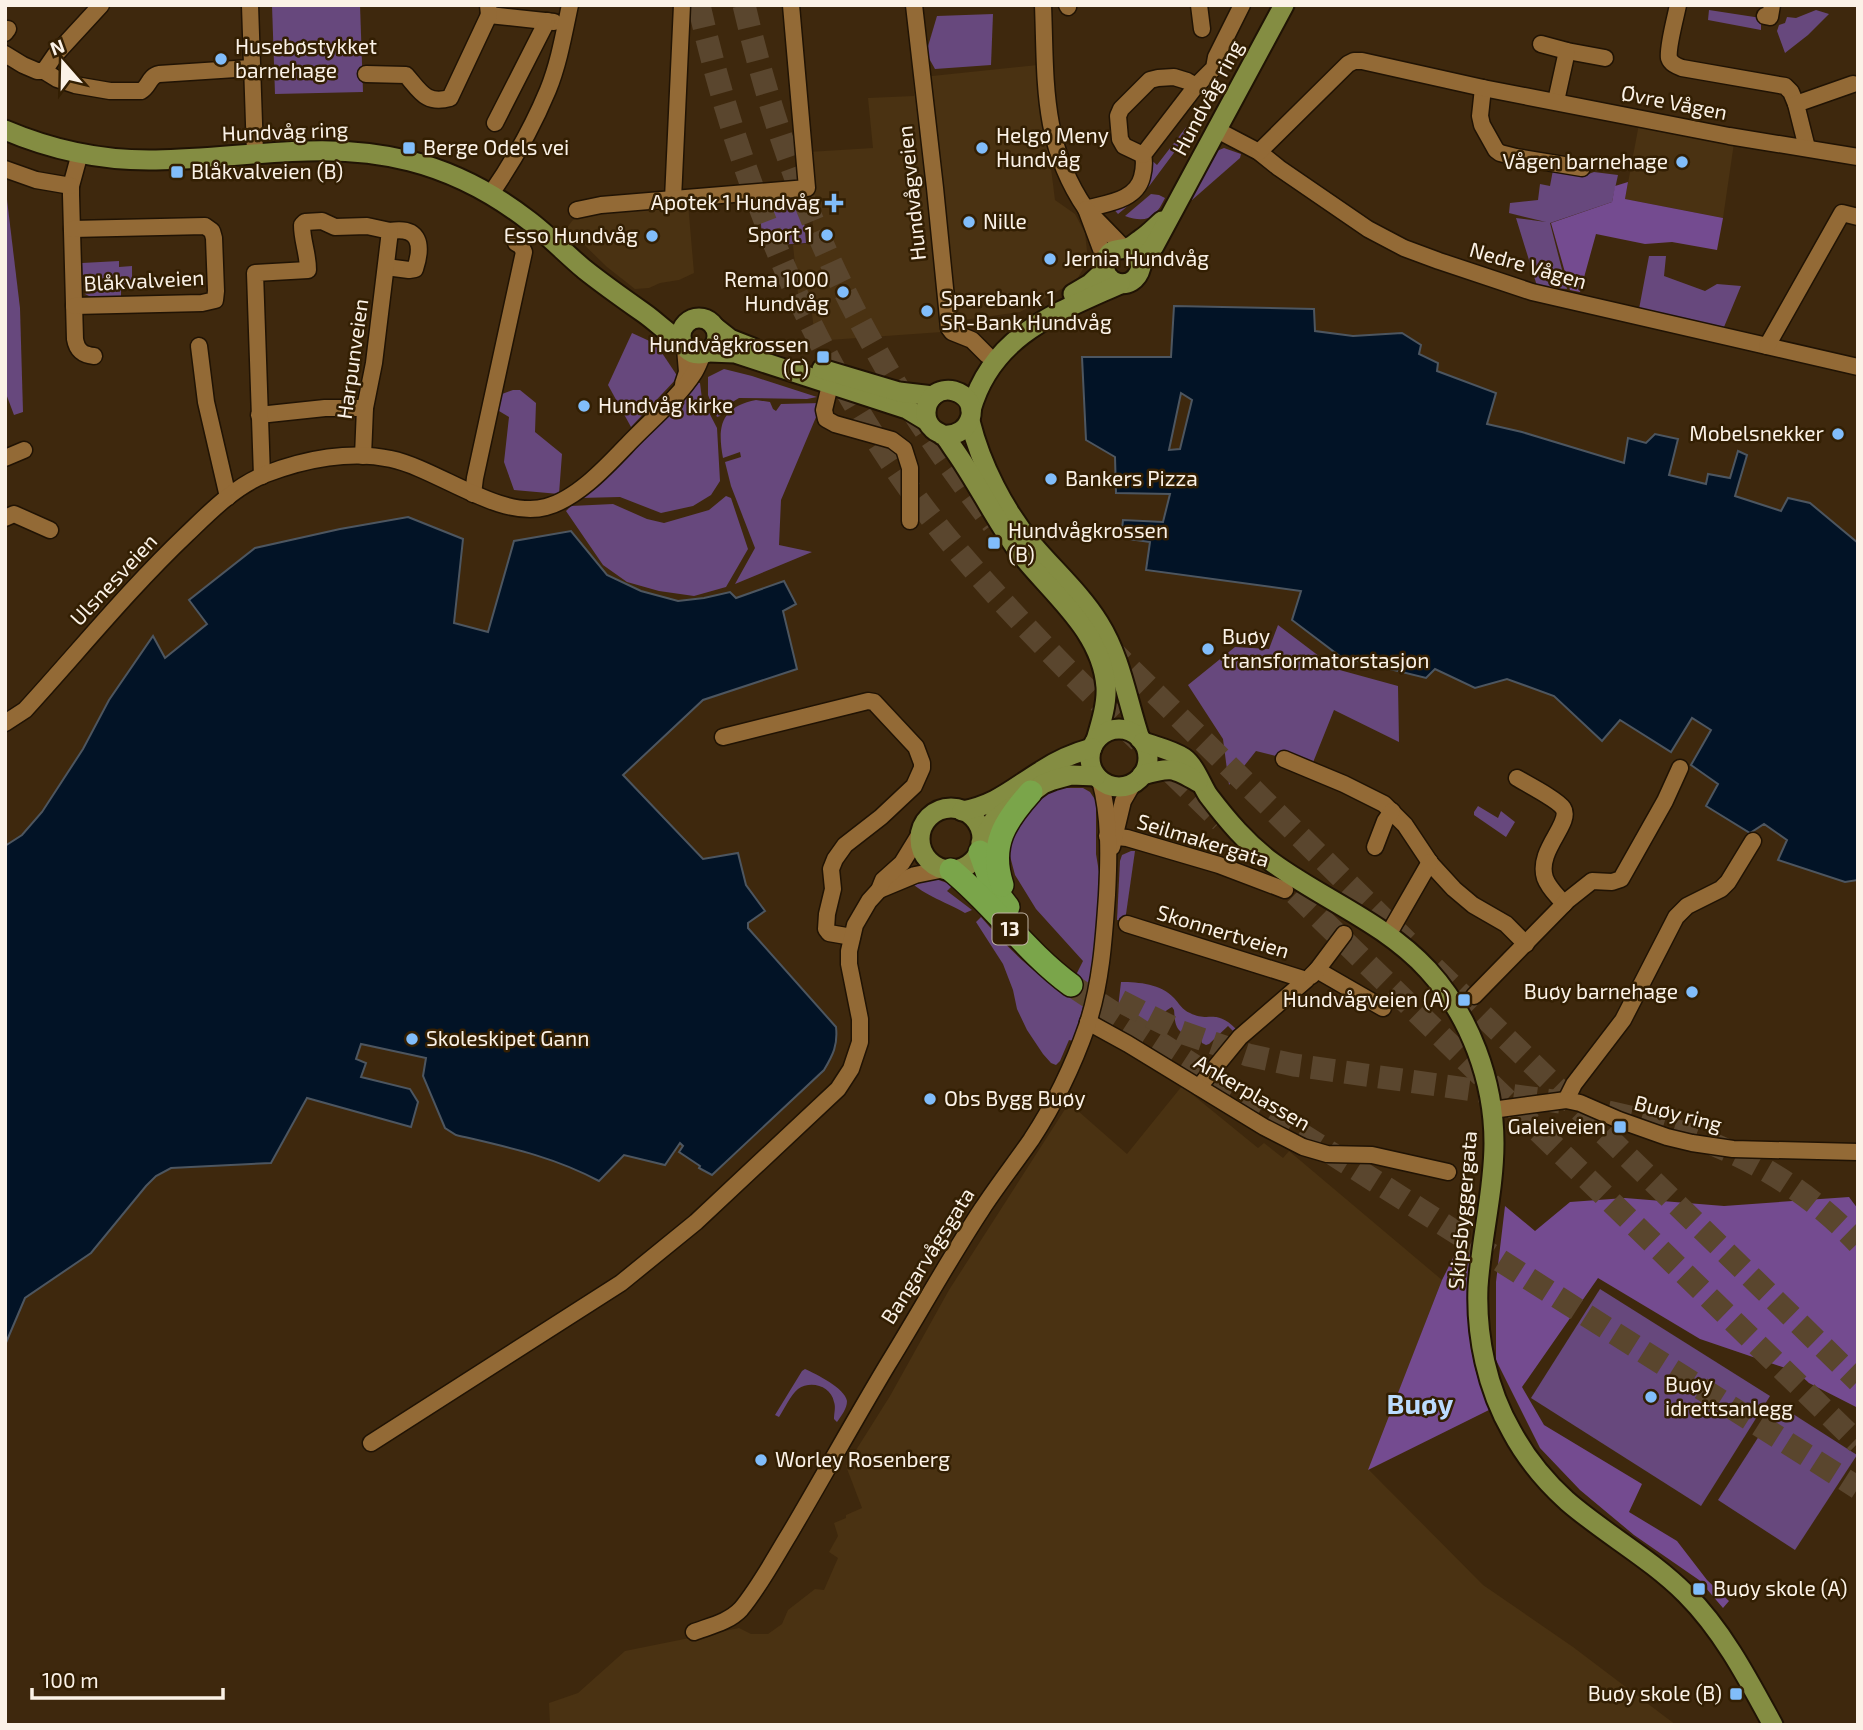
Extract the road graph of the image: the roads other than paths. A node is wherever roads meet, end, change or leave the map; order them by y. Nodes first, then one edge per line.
1 (101, 5) edge
2 (250, 5) edge
3 (570, 5) edge
4 (682, 5) edge
5 (791, 5) edge
6 (914, 5) edge
7 (1043, 5) edge
8 (1199, 5) edge
9 (1242, 5) edge
10 (1284, 5) edge
11 (1678, 5) edge
12 (489, 10) edge
13 (547, 22) junction
14 (567, 24) junction
15 (1202, 29) dead end
16 (1541, 44) dead end
17 (1567, 51) junction
18 (5, 54) edge
19 (1605, 58) dead end
20 (251, 68) junction
21 (44, 71) junction
22 (366, 74) dead end
23 (1853, 84) dead end
24 (1196, 86) junction
25 (1483, 88) junction
26 (1556, 101) junction
27 (1796, 104) junction
28 (495, 123) dead end
29 (5, 130) edge
30 (1217, 130) junction
31 (1807, 148) junction
32 (1259, 152) junction
33 (80, 153) junction
34 (255, 153) junction
35 (1143, 155) junction
36 (1858, 157) edge
37 (1582, 168) dead end
38 (5, 169) edge
39 (71, 186) junction
40 (491, 195) junction
41 (673, 199) junction
42 (1086, 209) junction
43 (577, 210) dead end
44 (1171, 211) junction
45 (1858, 217) edge
46 (72, 229) junction
47 (390, 231) junction
48 (516, 243) dead end
49 (1125, 247) junction
50 (1141, 262) junction
51 (1105, 265) junction
52 (386, 267) junction
53 (1120, 284) junction
54 (74, 306) junction
55 (647, 315) junction
56 (688, 323) junction
57 (716, 328) junction
58 (198, 346) dead end
59 (1767, 346) junction
60 (695, 349) junction
61 (987, 355) junction
62 (94, 356) dead end
63 (1858, 366) edge
64 (830, 385) junction
65 (942, 393) junction
66 (365, 408) junction
67 (259, 415) junction
68 (970, 415) junction
69 (935, 428) junction
70 (24, 450) dead end
71 (363, 456) junction
72 (5, 458) edge
73 (262, 476) junction
74 (473, 494) junction
75 (228, 497) junction
76 (5, 518) edge
77 (910, 521) dead end
78 (50, 530) dead end
79 (5, 723) edge
80 (723, 737) dead end
81 (1142, 740) junction
82 (1094, 744) junction
83 (1284, 759) dead end
84 (1680, 768) dead end
85 (1098, 778) junction
86 (1138, 778) junction
87 (1517, 778) dead end
88 (1201, 785) junction
89 (1031, 792) junction
90 (962, 811) junction
91 (1392, 811) junction
92 (921, 832) junction
93 (1111, 837) junction
94 (1753, 841) dead end
95 (981, 847) junction
96 (1375, 847) dead end
97 (1430, 862) junction
98 (948, 869) junction
99 (879, 890) junction
100 (1285, 890) dead end
101 (1564, 904) junction
102 (1016, 916) junction
103 (1127, 924) dead end
104 (1344, 934) dead end
105 (1388, 934) junction
106 (852, 937) junction
107 (1526, 944) junction
108 (1312, 975) junction
109 (1474, 996) dead end
110 (1383, 1008) dead end
111 (1088, 1022) junction
112 (1199, 1087) junction
113 (1566, 1100) junction
114 (1492, 1110) junction
115 (1858, 1152) edge
116 (1448, 1172) dead end
117 (371, 1443) dead end
118 (1715, 1630) junction
119 (694, 1632) dead end
120 (1761, 1725) edge
121 (1773, 1725) edge

1 - 21 street
2 - 20 street
3 - 14 street
4 - 41 street
5 - 41 street
6 - 61 street, Hundvågveien
7 - 42 street
8 - 15 street
9 - 24 street
10 - 30 main road, Hundvåg ring
11 - 27 street
12 - 13 street
12 - 22 street
13 - 14 street
13 - 28 street
14 - 40 street
16 - 17 street
17 - 19 street
17 - 26 street
18 - 21 street
20 - 21 street
20 - 34 street
23 - 27 street
24 - 35 street
24 - 35 street
25 - 26 street, Øvre Vågen
25 - 32 street, Øvre Vågen
25 - 37 street
26 - 31 street, Øvre Vågen
27 - 31 street
29 - 33 main road, Hundvåg ring
30 - 32 street, Nedre Vågen
30 - 44 main road, Hundvåg ring
31 - 36 street, Øvre Vågen
32 - 59 street, Nedre Vågen
33 - 34 main road, Hundvåg ring
33 - 39 street, Blåkvalveien
34 - 40 main road, Hundvåg ring
35 - 42 street
38 - 39 street
39 - 46 street, Blåkvalveien
40 - 55 main road, Hundvåg ring
41 - 43 street
42 - 49 street
42 - 51 street
44 - 49 main road, Hundvåg ring
44 - 50 main road, Hundvåg ring
45 - 59 street
46 - 54 street, Blåkvalveien
46 - 54 street, Blåkvalveien
47 - 52 street, Harpunveien
47 - 52 street
47 - 67 street
48 - 74 street
49 - 50 main road
49 - 51 main road
50 - 53 main road
51 - 53 main road
51 - 61 main road
52 - 66 street, Harpunveien
53 - 68 main road
54 - 62 street, Blåkvalveien
55 - 56 main road, Hundvåg ring
55 - 60 main road, Hundvåg ring
56 - 57 main road
56 - 60 main road
57 - 60 main road
57 - 65 main road
58 - 75 street
59 - 63 street, Nedre Vågen
60 - 64 main road, Hundvåg ring
60 - 74 street, Ulsnesveien
61 - 65 main road
64 - 69 main road, Hundvåg ring
64 - 77 street
65 - 68 main road
65 - 69 main road
66 - 67 street
66 - 71 street, Harpunveien
67 - 73 street
68 - 69 main road
68 - 81 main road
69 - 82 main road
70 - 72 street
71 - 73 street, Ulsnesveien
71 - 74 street, Ulsnesveien
73 - 75 street, Ulsnesveien
75 - 79 street, Ulsnesveien
76 - 78 street
80 - 106 street
81 - 82 main road
81 - 86 main road
81 - 88 main road, Skipsbyggergata
82 - 85 main road
82 - 90 main road
83 - 91 street
84 - 101 street
85 - 86 main road
85 - 89 main road
85 - 93 street, Bangarvågsgata
86 - 88 main road, Skipsbyggergata
86 - 93 street, Bangarvågsgata
87 - 101 street
88 - 105 main road, Skipsbyggergata
89 - 95 main road
89 - 102 highway, 13
90 - 92 main road
90 - 95 main road
91 - 96 street
91 - 97 street
92 - 98 main road
92 - 99 street
93 - 100 street, Seilmakergata
93 - 111 street, Bangarvågsgata
94 - 113 street
95 - 98 main road
95 - 102 highway, 13
97 - 105 street
97 - 107 street
98 - 99 street
98 - 102 highway, 13
99 - 106 street
101 - 107 street
103 - 108 street, Skonnertveien
104 - 108 street, Skonnertveien
105 - 114 main road, Skipsbyggergata
106 - 117 street
107 - 109 street
108 - 110 street
108 - 112 street, Skonnertveien
111 - 112 street, Ankerplassen
111 - 119 street, Bangarvågsgata
112 - 116 street, Ankerplassen
113 - 114 street, Buøy ring
113 - 115 street, Buøy ring
114 - 118 main road, Skipsbyggergata
118 - 120 main road, Skipsbyggergata
118 - 121 main road, Skipsbyggergata

